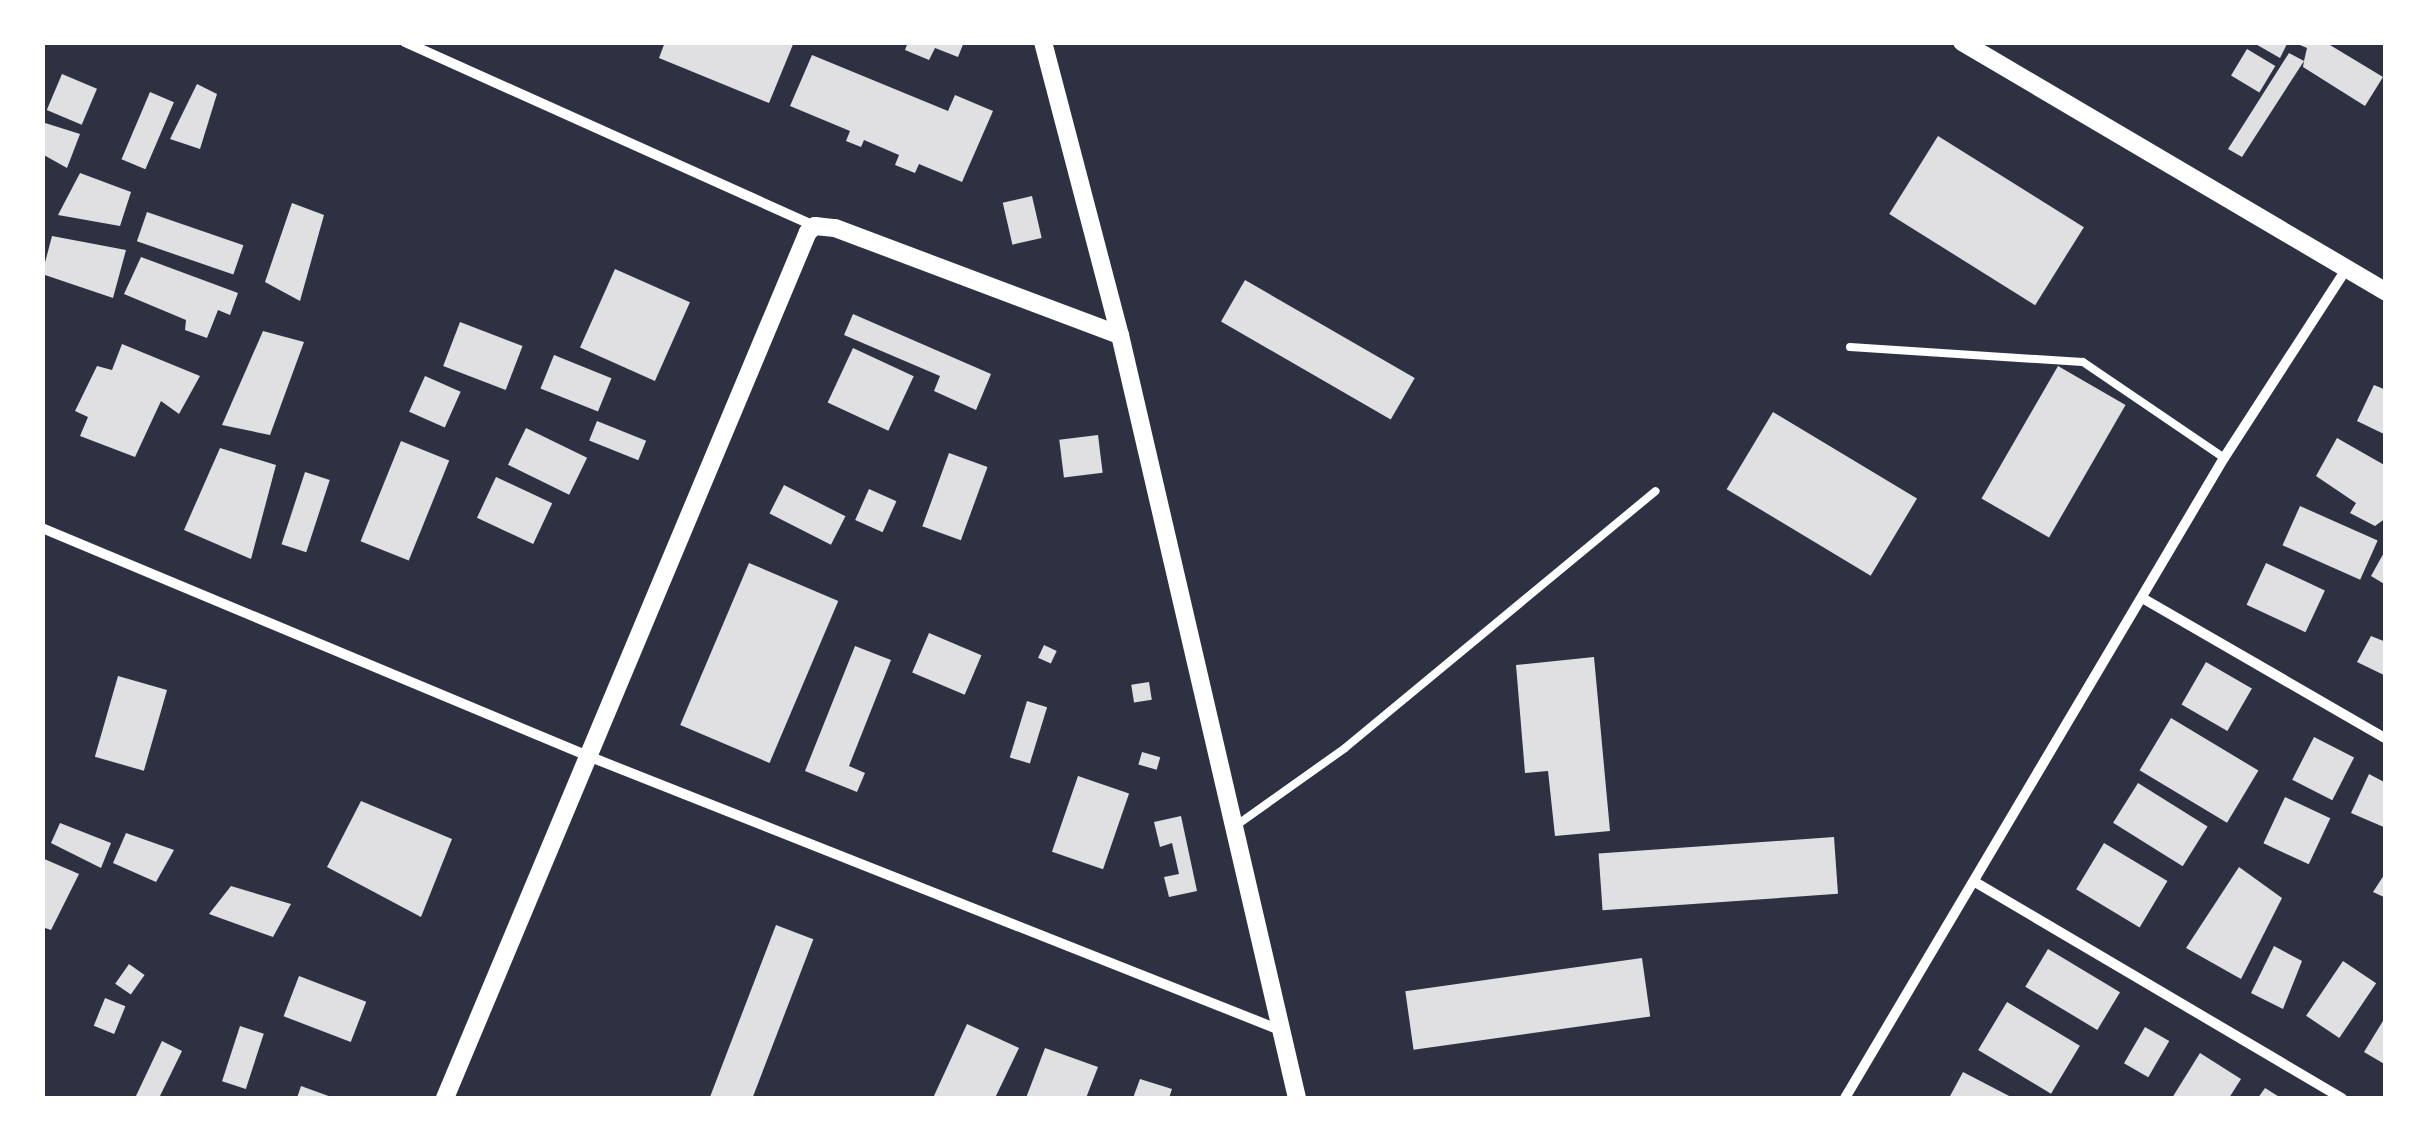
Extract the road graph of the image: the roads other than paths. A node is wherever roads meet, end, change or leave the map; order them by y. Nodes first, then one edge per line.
1 (405, 42) edge
2 (1043, 42) edge
3 (1962, 42) edge
4 (815, 226) junction
5 (2347, 268) junction
6 (2386, 292) edge
7 (1120, 336) junction
8 (1850, 348) dead end
9 (2224, 458) junction
10 (1656, 491) dead end
11 (42, 528) edge
12 (2144, 598) junction
13 (2386, 739) edge
14 (588, 756) junction
15 (1234, 827) junction
16 (1975, 882) junction
17 (1281, 1031) junction
18 (445, 1098) edge
19 (1297, 1098) edge
20 (1845, 1098) edge
21 (2342, 1098) edge

1 - 4 street
2 - 7 street
3 - 5 street
4 - 7 street
4 - 14 street
5 - 6 street
5 - 9 street
7 - 15 street
8 - 9 lane
9 - 12 street
10 - 15 lane
11 - 14 street
12 - 13 street
12 - 16 street
14 - 17 street
14 - 18 street
15 - 17 street
16 - 20 street
16 - 21 street
17 - 19 street

